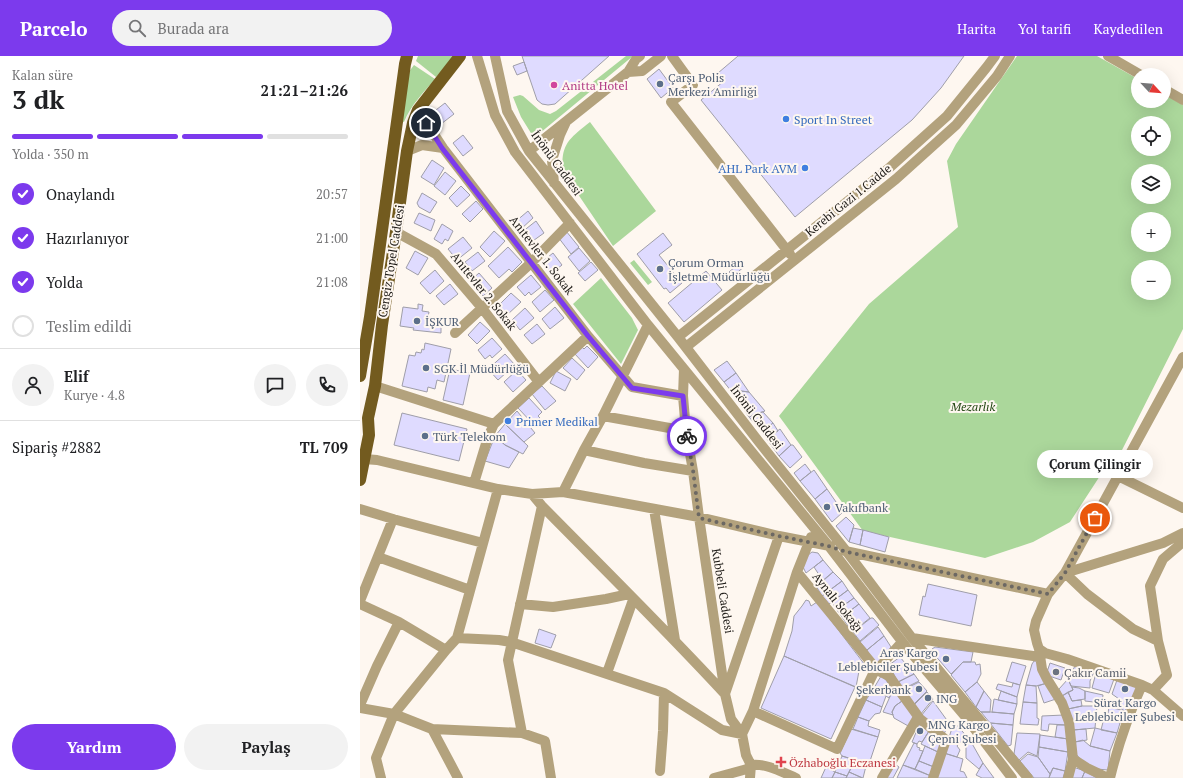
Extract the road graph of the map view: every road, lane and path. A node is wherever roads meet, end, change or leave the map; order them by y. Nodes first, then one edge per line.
1 (407, 56) edge
2 (460, 56) edge
3 (477, 56) edge
4 (495, 56) edge
5 (640, 56) edge
6 (661, 56) edge
7 (672, 56) edge
8 (995, 56) edge
9 (1010, 56) edge
10 (1108, 56) edge
11 (1131, 69) edge
12 (628, 72) junction
13 (1171, 92) edge
14 (1183, 100) edge
15 (418, 110) junction
16 (568, 119) junction
17 (442, 148) junction
18 (407, 151) junction
19 (529, 151) junction
20 (554, 183) junction
21 (570, 223) junction
22 (396, 232) junction
23 (787, 250) junction
24 (794, 260) junction
25 (532, 262) junction
26 (482, 308) junction
27 (370, 317) junction
28 (648, 325) junction
29 (455, 333) dead end
30 (588, 336) junction
31 (678, 337) junction
32 (686, 348) junction
33 (360, 350) edge
34 (1183, 357) edge
35 (684, 369) junction
36 (360, 376) edge
37 (622, 376) junction
38 (538, 381) junction
39 (375, 386) junction
40 (683, 396) junction
41 (603, 416) junction
42 (364, 417) edge
43 (494, 424) junction
44 (686, 431) junction
45 (584, 450) junction
46 (362, 459) edge
47 (693, 470) junction
48 (1118, 476) junction
49 (360, 480) edge
50 (474, 483) junction
51 (498, 489) junction
52 (563, 492) junction
53 (532, 494) junction
54 (542, 506) junction
55 (1183, 508) edge
56 (360, 509) edge
57 (654, 509) junction
58 (699, 518) junction
59 (393, 519) junction
60 (814, 529) junction
61 (1183, 533) edge
62 (779, 536) junction
63 (808, 542) junction
64 (1183, 542) edge
65 (483, 543) junction
66 (828, 546) junction
67 (847, 552) junction
68 (378, 557) junction
69 (797, 572) junction
70 (1065, 573) junction
71 (470, 590) junction
72 (1048, 594) junction
73 (631, 597) junction
74 (360, 602) edge
75 (520, 604) junction
76 (398, 622) junction
77 (457, 638) junction
78 (912, 638) junction
79 (675, 640) junction
80 (1158, 641) junction
81 (511, 642) junction
82 (902, 642) junction
83 (446, 650) junction
84 (1039, 653) junction
85 (877, 670) junction
86 (607, 674) junction
87 (1142, 684) junction
88 (1153, 690) junction
89 (664, 693) junction
90 (726, 694) junction
91 (360, 706) edge
92 (753, 711) junction
93 (394, 714) junction
94 (1183, 716) edge
95 (918, 717) junction
96 (432, 729) junction
97 (522, 733) junction
98 (742, 734) junction
99 (1073, 759) junction
100 (751, 764) junction
101 (660, 771) dead end
102 (1010, 777) edge
103 (381, 778) edge
104 (458, 778) edge
105 (551, 778) edge
106 (714, 778) edge
107 (750, 778) edge
108 (796, 778) edge
109 (882, 778) edge
110 (933, 778) edge
111 (1028, 778) edge
112 (1068, 778) edge
113 (1109, 778) edge

1 - 27 main road, Cengiz Topel Caddesi
2 - 15 main road, Cengiz Topel Caddesi
3 - 21 street
4 - 19 street, İnönü Caddesi
5 - 12 street
6 - 12 street
7 - 23 street
8 - 23 street, Kerebi Gazi 1.Cadde
9 - 24 street, Kerebi Gazi 1.Cadde
10 - 11 street
12 - 16 street
13 - 14 street
15 - 17 street, Anıtevler 1. Sokak
15 - 18 main road, Cengiz Topel Caddesi
16 - 19 street
16 - 20 street
17 - 18 street
17 - 25 street, Anıtevler 1. Sokak
18 - 22 main road, Cengiz Topel Caddesi
19 - 20 street, İnönü Caddesi
20 - 31 street, İnönü Caddesi
21 - 25 street
21 - 28 street
22 - 26 street, Anıtevler 2. Sokak
22 - 39 main road, Cengiz Topel Caddesi
23 - 24 street
23 - 31 street, Kerebi Gazi 1.Cadde
24 - 32 street, Kerebi Gazi 1.Cadde
25 - 26 street
25 - 30 street, Anıtevler 1. Sokak
26 - 29 street
26 - 38 street, Anıtevler 2. Sokak
27 - 33 street
27 - 36 main road, Cengiz Topel Caddesi
28 - 35 street
28 - 37 street
30 - 37 street, Anıtevler 1. Sokak
30 - 38 street
31 - 32 street, İnönü Caddesi
32 - 67 street, İnönü Caddesi
34 - 48 street
35 - 40 street, Kubbeli Caddesi
35 - 60 street
37 - 40 street, Anıtevler 1. Sokak
37 - 41 street
38 - 43 street
39 - 42 main road, Cengiz Topel Caddesi
39 - 43 street
40 - 44 street, Kubbeli Caddesi
41 - 44 street
41 - 45 street
42 - 46 main road, Cengiz Topel Caddesi
43 - 50 street
44 - 47 street, Kubbeli Caddesi
45 - 47 street
45 - 52 street
46 - 49 main road, Cengiz Topel Caddesi
46 - 50 street
47 - 58 street, Kubbeli Caddesi
48 - 55 street
48 - 70 street
50 - 51 street
51 - 53 street
51 - 65 street
52 - 53 street
52 - 57 street
53 - 54 street
54 - 73 street
54 - 75 street
56 - 59 street
57 - 58 street
57 - 79 street
58 - 62 street
58 - 90 street, Kubbeli Caddesi
59 - 65 street
59 - 68 street
60 - 63 street
60 - 66 street
61 - 70 street
62 - 63 street
62 - 90 street
63 - 66 street
63 - 69 street
64 - 80 street
65 - 71 street
66 - 67 street
66 - 82 street
67 - 72 street
67 - 78 street, İnönü Caddesi
68 - 71 street
68 - 74 street
69 - 85 street, Aynalı Sokağı
69 - 92 street
70 - 72 street
70 - 80 street
71 - 77 street
72 - 84 street
73 - 75 street
73 - 79 street
73 - 86 street
74 - 76 street
75 - 81 street
76 - 83 street
76 - 91 street
77 - 81 street
77 - 83 street
78 - 84 street
78 - 111 street, İnönü Caddesi
79 - 90 street
80 - 88 street
81 - 86 street
81 - 97 street
82 - 85 street
82 - 102 street
83 - 93 street
84 - 87 street
84 - 99 street
85 - 92 street
85 - 95 street, Aynalı Sokağı
86 - 89 street
87 - 88 street
87 - 113 street
88 - 94 street
89 - 98 street
89 - 101 street
90 - 98 street, Kubbeli Caddesi
91 - 93 street
92 - 98 street
93 - 96 street
93 - 103 street
95 - 109 street
95 - 110 street, Aynalı Sokağı
96 - 97 street
96 - 104 street
97 - 105 street
98 - 100 street, Kubbeli Caddesi
99 - 112 street
99 - 113 street
100 - 106 street
100 - 107 street
100 - 108 street

